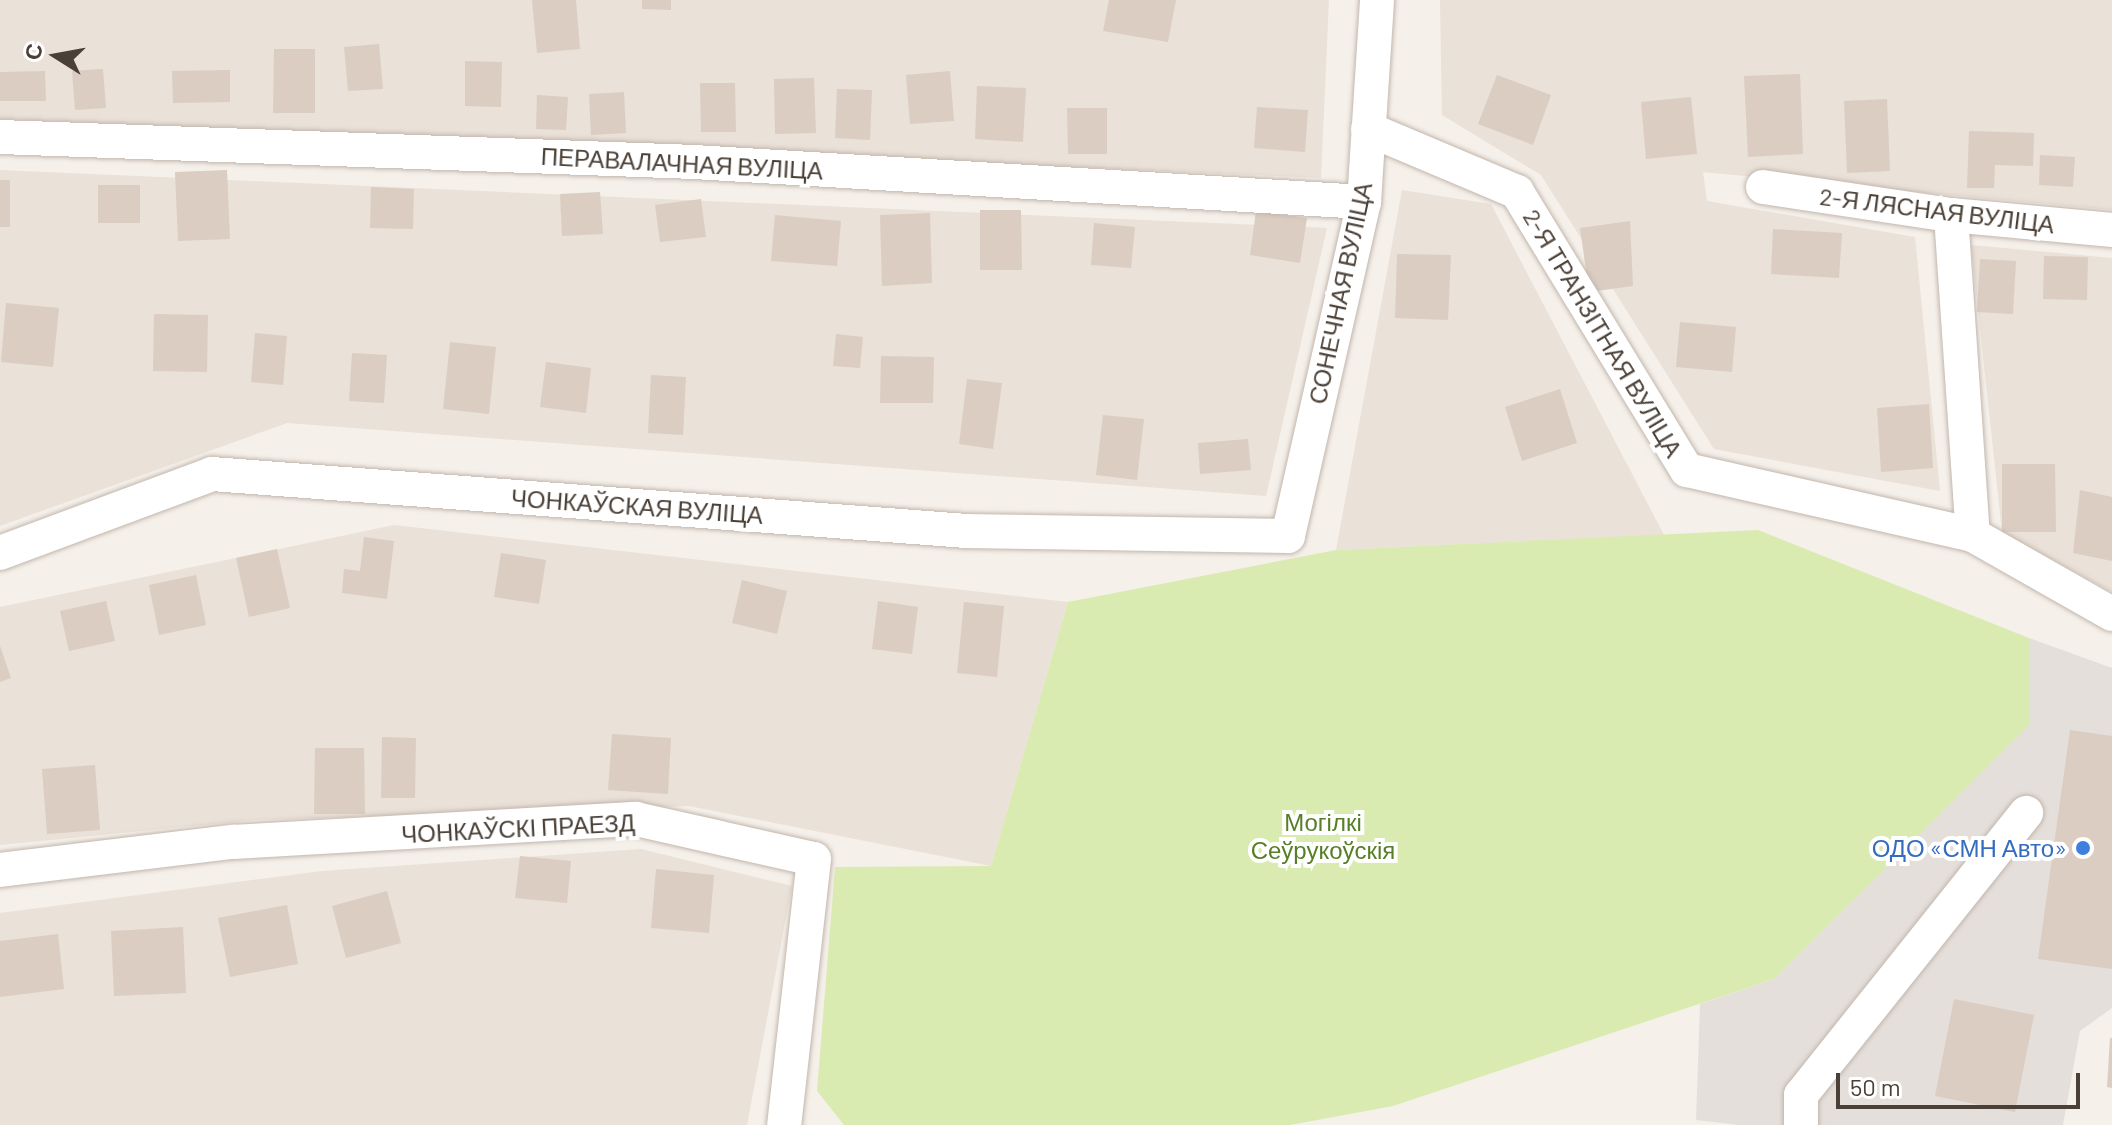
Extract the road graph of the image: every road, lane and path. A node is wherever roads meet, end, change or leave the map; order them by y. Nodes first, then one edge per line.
1 (1377, 0) edge
2 (1368, 129) junction
3 (0, 137) edge
4 (1763, 187) dead end
5 (1364, 202) junction
6 (1951, 215) junction
7 (2112, 230) edge
8 (1973, 535) junction
9 (1288, 536) joint
10 (0, 553) edge
11 (2112, 614) edge
12 (2026, 813) dead end
13 (0, 870) edge
14 (784, 1125) edge
15 (1801, 1125) edge

1 - 2 street, СОНЕЧНАЯ ВУЛІЦА
2 - 5 street, СОНЕЧНАЯ ВУЛІЦА
2 - 8 street, 2-Я ТРАНЗІТНАЯ ВУЛІЦА
3 - 5 street, ПЕРАВАЛАЧНАЯ ВУЛІЦА
4 - 6 street, 2-Я ЛЯСНАЯ ВУЛІЦА
5 - 9 street, СОНЕЧНАЯ ВУЛІЦА
6 - 7 street, 2-Я ЛЯСНАЯ ВУЛІЦА
6 - 8 street
8 - 11 street, 2-Я ТРАНЗІТНАЯ ВУЛІЦА
9 - 10 street, ЧОНКАЎСКАЯ ВУЛІЦА
12 - 15 street
13 - 14 street, ЧОНКАЎСКІ ПРАЕЗД

